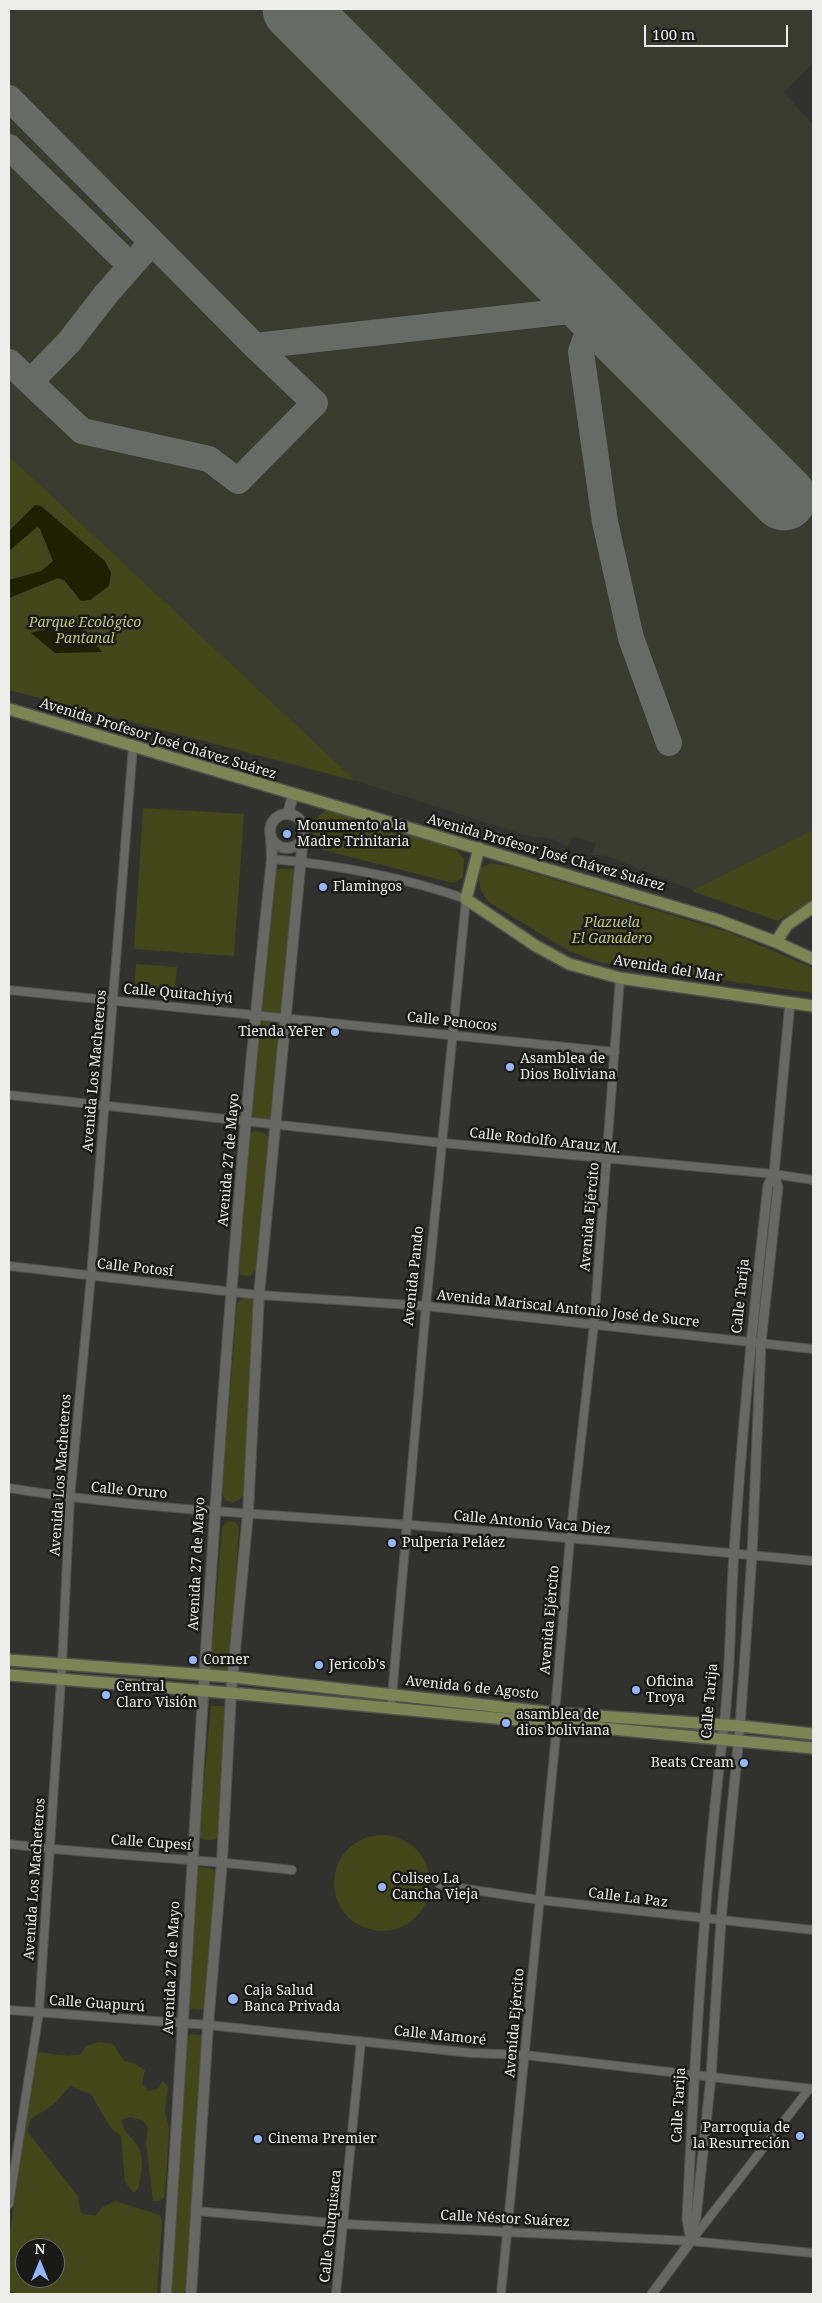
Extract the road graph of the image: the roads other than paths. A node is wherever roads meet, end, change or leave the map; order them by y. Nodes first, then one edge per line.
1 (9, 709) edge
2 (133, 746) junction
3 (293, 795) junction
4 (288, 814) junction
5 (271, 836) junction
6 (303, 837) junction
7 (478, 848) junction
8 (272, 859) junction
9 (302, 862) junction
10 (466, 899) junction
11 (813, 907) edge
12 (776, 942) junction
13 (813, 959) edge
14 (620, 978) junction
15 (9, 990) edge
16 (113, 1001) junction
17 (790, 1002) junction
18 (813, 1006) edge
19 (255, 1014) junction
20 (286, 1018) junction
21 (453, 1034) junction
22 (615, 1052) junction
23 (9, 1095) edge
24 (105, 1107) junction
25 (246, 1121) junction
26 (274, 1125) junction
27 (443, 1143) junction
28 (607, 1160) junction
29 (774, 1174) junction
30 (813, 1180) edge
31 (9, 1266) edge
32 (91, 1276) junction
33 (231, 1291) junction
34 (259, 1295) junction
35 (426, 1306) junction
36 (594, 1324) junction
37 (750, 1341) junction
38 (761, 1343) junction
39 (813, 1349) edge
40 (9, 1488) edge
41 (70, 1498) junction
42 (214, 1512) junction
43 (248, 1513) junction
44 (406, 1525) junction
45 (570, 1540) junction
46 (734, 1554) junction
47 (752, 1555) junction
48 (813, 1561) edge
49 (9, 1660) edge
50 (62, 1665) junction
51 (9, 1674) edge
52 (205, 1675) junction
53 (233, 1677) junction
54 (60, 1680) junction
55 (204, 1691) junction
56 (231, 1693) junction
57 (392, 1694) junction
58 (391, 1708) junction
59 (555, 1713) junction
60 (557, 1724) junction
61 (724, 1725) junction
62 (740, 1726) junction
63 (813, 1734) edge
64 (721, 1739) junction
65 (737, 1742) junction
66 (813, 1748) edge
67 (9, 1844) edge
68 (49, 1849) junction
69 (191, 1858) junction
70 (222, 1861) junction
71 (292, 1870) dead end
72 (440, 1885) dead end
73 (540, 1900) junction
74 (706, 1919) junction
75 (721, 1920) junction
76 (813, 1930) edge
77 (9, 2010) edge
78 (39, 2012) junction
79 (183, 2023) junction
80 (208, 2025) junction
81 (361, 2041) junction
82 (525, 2055) junction
83 (694, 2075) junction
84 (711, 2076) junction
85 (811, 2089) edge
86 (9, 2203) edge
87 (195, 2214) junction
88 (344, 2224) junction
89 (508, 2231) junction
90 (691, 2232) junction
91 (691, 2241) junction
92 (813, 2253) edge
93 (166, 2294) edge
94 (191, 2294) edge
95 (336, 2294) edge
96 (501, 2294) edge
97 (652, 2294) edge

1 - 2 main road, Avenida Profesor José Chávez Suárez
2 - 3 main road, Avenida Profesor José Chávez Suárez
2 - 16 street, Avenida Los Macheteros
3 - 4 main road
3 - 7 main road, Avenida Profesor José Chávez Suárez
4 - 5 main road
4 - 6 main road
5 - 6 main road
5 - 8 main road, Avenida 27 de Mayo
6 - 9 main road
7 - 10 main road, Avenida Pando
7 - 12 main road, Avenida Profesor José Chávez Suárez
8 - 9 street, Avenida del Mar
8 - 19 main road, Avenida 27 de Mayo
9 - 10 street, Avenida del Mar
9 - 20 main road
10 - 14 main road, Avenida del Mar
10 - 21 street, Avenida Pando
11 - 12 main road
12 - 13 main road, Avenida Profesor José Chávez Suárez
14 - 17 main road, Avenida del Mar
14 - 22 street, Avenida Ejército
15 - 16 street, Calle Quitachiyú
16 - 19 street, Calle Quitachiyú
16 - 24 street, Avenida Los Macheteros
17 - 18 main road, Avenida del Mar
17 - 29 street, Calle Tarija
19 - 20 street, Calle Quitachiyú
19 - 25 main road, Avenida 27 de Mayo
20 - 21 street, Calle Penocos
20 - 26 main road
21 - 22 street, Calle Penocos
21 - 27 street, Avenida Pando
22 - 28 street, Avenida Ejército
23 - 24 street, Calle Rodolfo Arauz M.
24 - 25 street, Calle Rodolfo Arauz M.
24 - 32 street, Avenida Los Macheteros
25 - 26 street, Calle Rodolfo Arauz M.
25 - 33 main road, Avenida 27 de Mayo
26 - 27 street, Calle Rodolfo Arauz M.
26 - 34 main road
27 - 28 street, Calle Rodolfo Arauz M.
27 - 35 street, Avenida Pando
28 - 29 street, Calle Rodolfo Arauz M.
28 - 36 street, Avenida Ejército
29 - 30 street, Calle Rodolfo Arauz M.
29 - 37 street, Calle Tarija
29 - 38 street, Calle Tarija
31 - 32 street, Calle Potosí
32 - 33 street, Calle Potosí
32 - 41 street, Avenida Los Macheteros
33 - 34 street, Calle Potosí
33 - 42 main road, Avenida 27 de Mayo
34 - 35 street, Avenida Mariscal Antonio José de Sucre
34 - 43 main road
35 - 36 street, Avenida Mariscal Antonio José de Sucre
35 - 44 street, Avenida Pando
36 - 37 street, Avenida Mariscal Antonio José de Sucre
36 - 45 street, Avenida Ejército
37 - 38 street, Avenida Mariscal Antonio José de Sucre
37 - 46 street, Calle Tarija
38 - 39 street, Avenida Mariscal Antonio José de Sucre
38 - 47 street, Calle Tarija
40 - 41 street, Calle Oruro
41 - 42 street, Calle Oruro
41 - 50 street, Avenida Los Macheteros
42 - 43 street, Calle Oruro
42 - 52 main road, Avenida 27 de Mayo
43 - 44 street, Calle Antonio Vaca Diez
43 - 53 main road
44 - 45 street, Calle Antonio Vaca Diez
44 - 57 street, Avenida Pando
45 - 46 street, Calle Antonio Vaca Diez
45 - 59 street, Avenida Ejército
46 - 47 street, Calle Antonio Vaca Diez
46 - 61 street, Calle Tarija
47 - 48 street, Calle Antonio Vaca Diez
47 - 62 street, Calle Tarija
49 - 50 main road, Avenida 6 de Agosto
50 - 52 main road, Avenida 6 de Agosto
50 - 54 street, Avenida Los Macheteros
51 - 54 main road, Avenida 6 de Agosto
52 - 53 main road, Avenida 6 de Agosto
52 - 55 main road, Avenida 27 de Mayo
53 - 56 main road
53 - 57 main road, Avenida 6 de Agosto
54 - 55 main road, Avenida 6 de Agosto
54 - 68 street, Avenida Los Macheteros
55 - 56 main road, Avenida 6 de Agosto
55 - 69 main road, Avenida 27 de Mayo
56 - 58 main road, Avenida 6 de Agosto
56 - 70 main road
57 - 58 street, Avenida Pando
57 - 59 main road, Avenida 6 de Agosto
58 - 60 main road, Avenida 6 de Agosto
59 - 60 street, Avenida Ejército
59 - 61 main road, Avenida 6 de Agosto
60 - 64 main road, Avenida 6 de Agosto
60 - 73 street, Avenida Ejército
61 - 62 main road, Avenida 6 de Agosto
61 - 64 street, Calle Tarija
62 - 63 main road, Avenida 6 de Agosto
62 - 65 street, Calle Tarija
64 - 65 main road, Avenida 6 de Agosto
64 - 74 street, Calle Tarija
65 - 66 main road, Avenida 6 de Agosto
65 - 75 street, Calle Tarija
67 - 68 street, Calle Cupesí
68 - 69 street, Calle Cupesí
68 - 78 street, Avenida Los Macheteros
69 - 70 street, Calle Cupesí
69 - 79 main road, Avenida 27 de Mayo
70 - 71 street, Calle Cupesí
70 - 80 main road
72 - 73 street, Calle La Paz
73 - 74 street, Calle La Paz
73 - 82 street, Avenida Ejército
74 - 75 street, Calle La Paz
74 - 83 street, Calle Tarija
75 - 76 street, Calle La Paz
75 - 84 street, Calle Tarija
77 - 78 street, Calle Guapurú
78 - 79 street, Calle Guapurú
78 - 86 street, Avenida Los Macheteros
79 - 80 street, Calle Mamoré
79 - 93 main road, Avenida 27 de Mayo
80 - 81 street, Calle Mamoré
80 - 87 main road
81 - 82 street, Calle Mamoré
81 - 88 street, Calle Chuquisaca
82 - 83 street, Calle Mamoré
82 - 89 street, Avenida Ejército
83 - 84 street, Calle Mamoré
83 - 90 street, Calle Tarija
84 - 85 street, Calle Mamoré
84 - 90 street, Calle Tarija
85 - 91 street
87 - 88 street, Calle Néstor Suárez
87 - 94 main road
88 - 89 street, Calle Néstor Suárez
88 - 95 street, Calle Chuquisaca
89 - 91 street, Calle Néstor Suárez
89 - 96 street, Avenida Ejército
90 - 91 street, Calle Tarija
91 - 92 street, Calle Néstor Suárez
91 - 97 street

